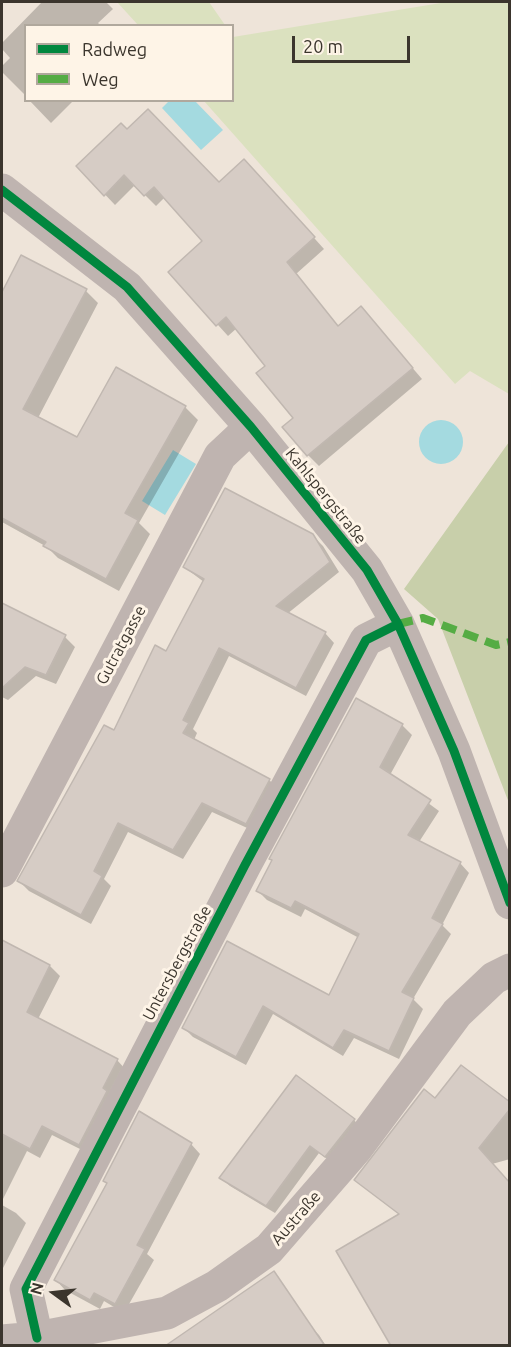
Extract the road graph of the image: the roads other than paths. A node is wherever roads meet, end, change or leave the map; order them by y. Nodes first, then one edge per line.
1 (2, 190) edge
2 (252, 427) junction
3 (398, 624) junction
4 (2, 871) edge
5 (510, 903) edge
6 (510, 970) edge
7 (37, 1338) junction
8 (2, 1341) edge

1 - 2 street, Kahlspergstraße
2 - 3 street, Kahlspergstraße
2 - 4 street, Gutratgasse
3 - 5 street, Kahlspergstraße
3 - 7 street, Untersbergstraße
6 - 7 street, Austraße
7 - 8 street, Austraße

